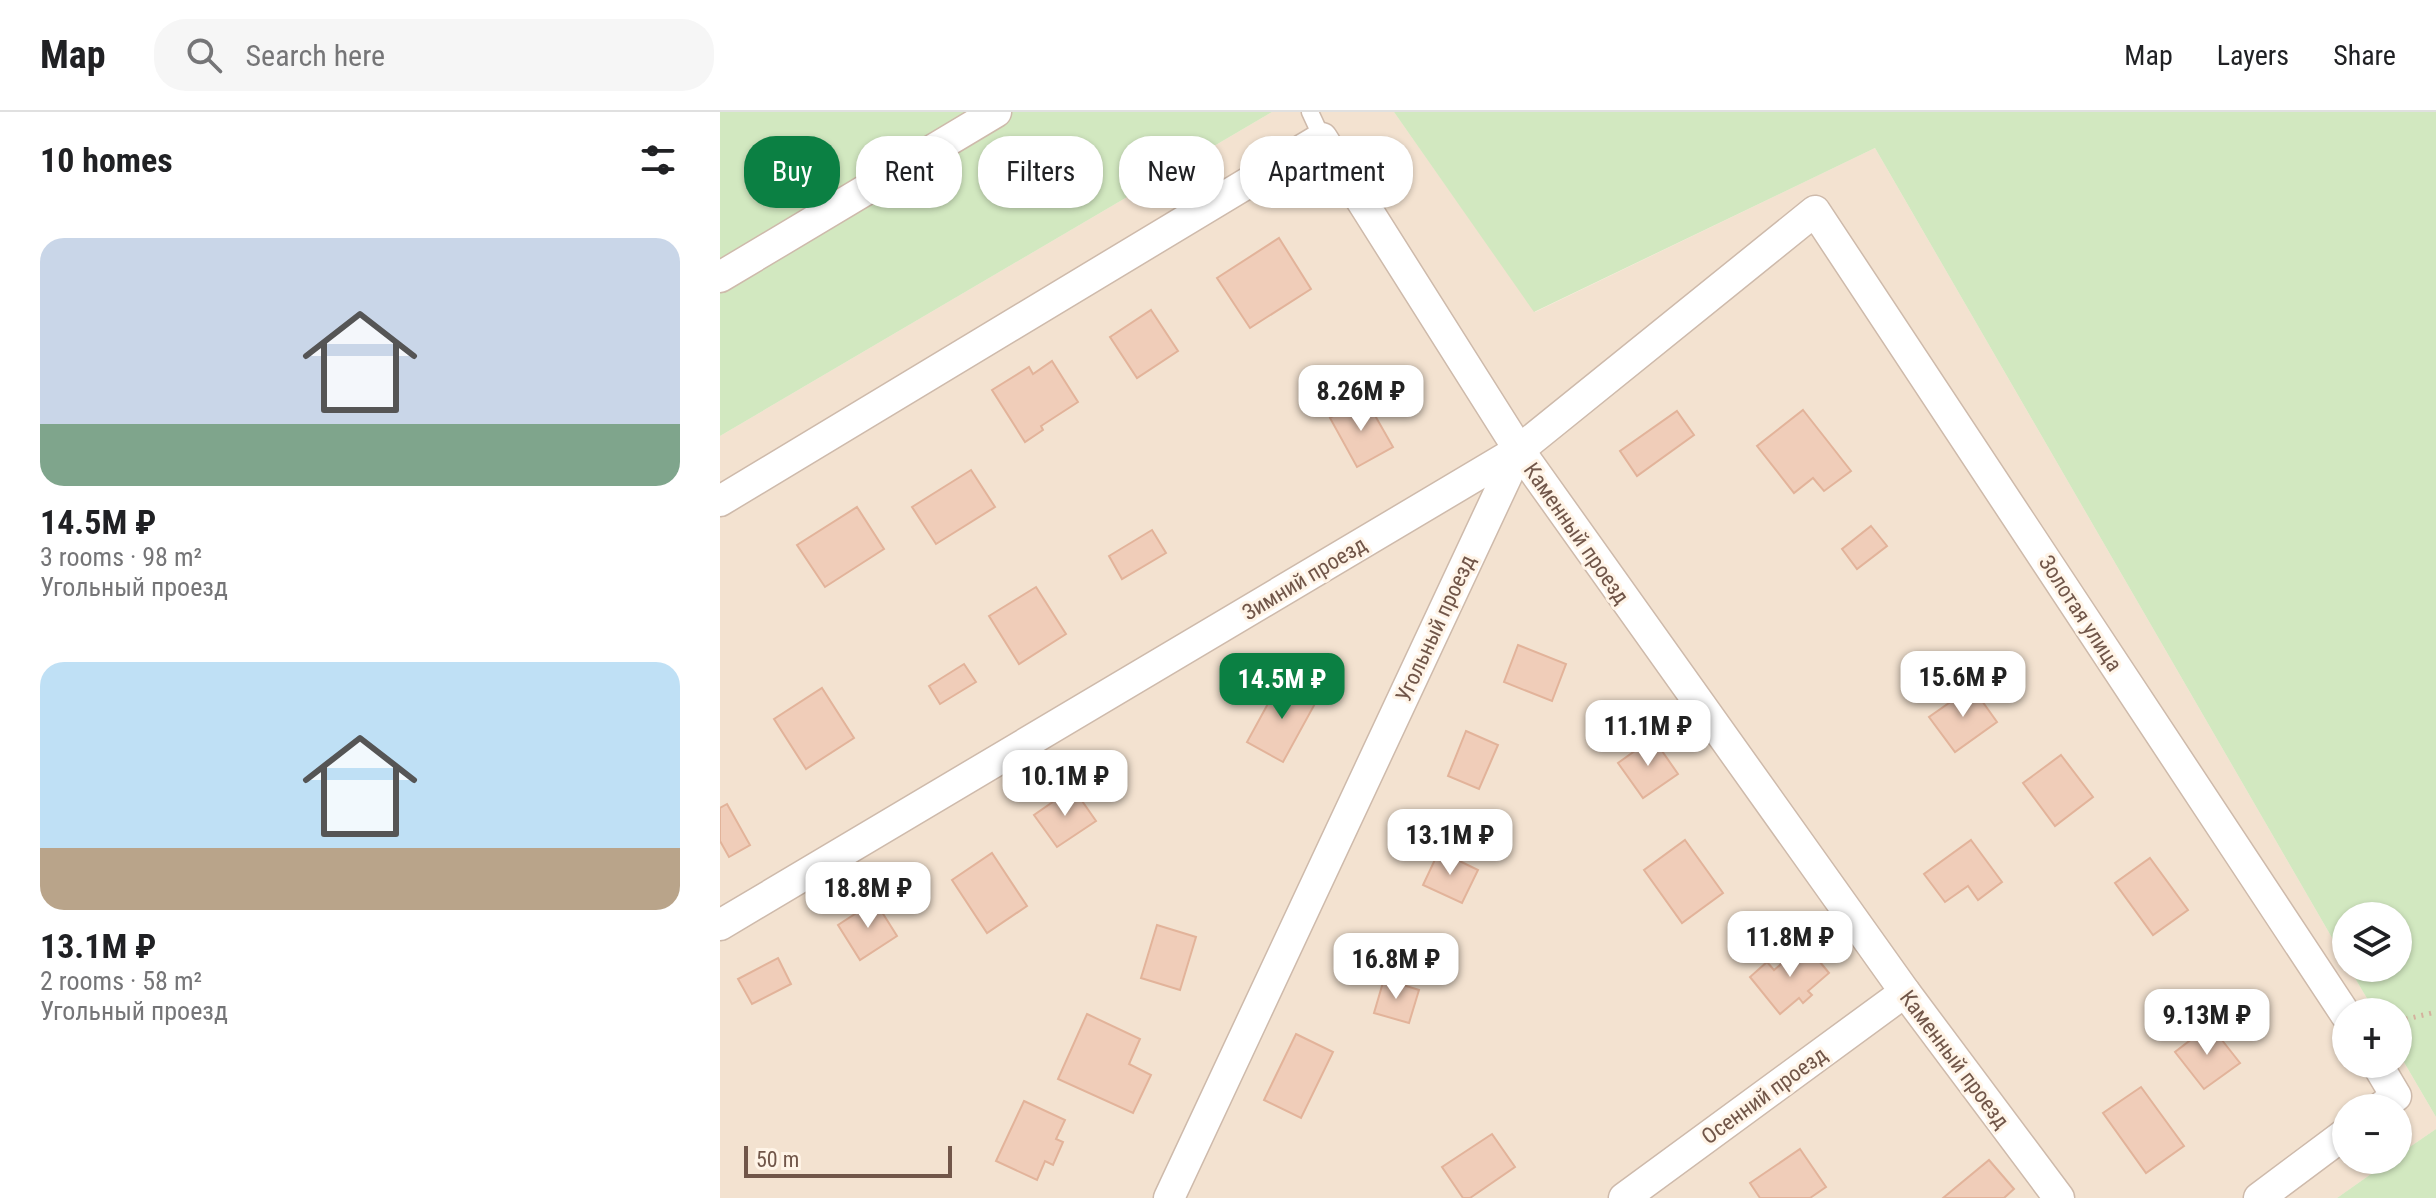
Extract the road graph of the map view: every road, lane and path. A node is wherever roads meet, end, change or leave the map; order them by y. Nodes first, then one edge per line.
1 (996, 112) edge
2 (1316, 125) edge
3 (1815, 211) joint
4 (720, 277) edge
5 (1519, 450) junction
6 (720, 501) edge
7 (720, 925) edge
8 (1905, 992) junction
9 (2335, 998) edge
10 (2436, 1012) edge
11 (2412, 1018) edge
12 (2332, 1143) edge
13 (1169, 1198) edge
14 (1624, 1198) edge
15 (2059, 1198) edge
16 (2259, 1198) edge

1 - 4 street
2 - 5 street, Каменный проезд
2 - 6 street
3 - 5 street, Зимний проезд
3 - 9 street, Золотая улица
5 - 7 street, Зимний проезд
5 - 8 street, Каменный проезд
5 - 13 street, Угольный проезд
8 - 14 street, Осенний проезд
8 - 15 street, Каменный проезд
10 - 11 path
12 - 16 street

